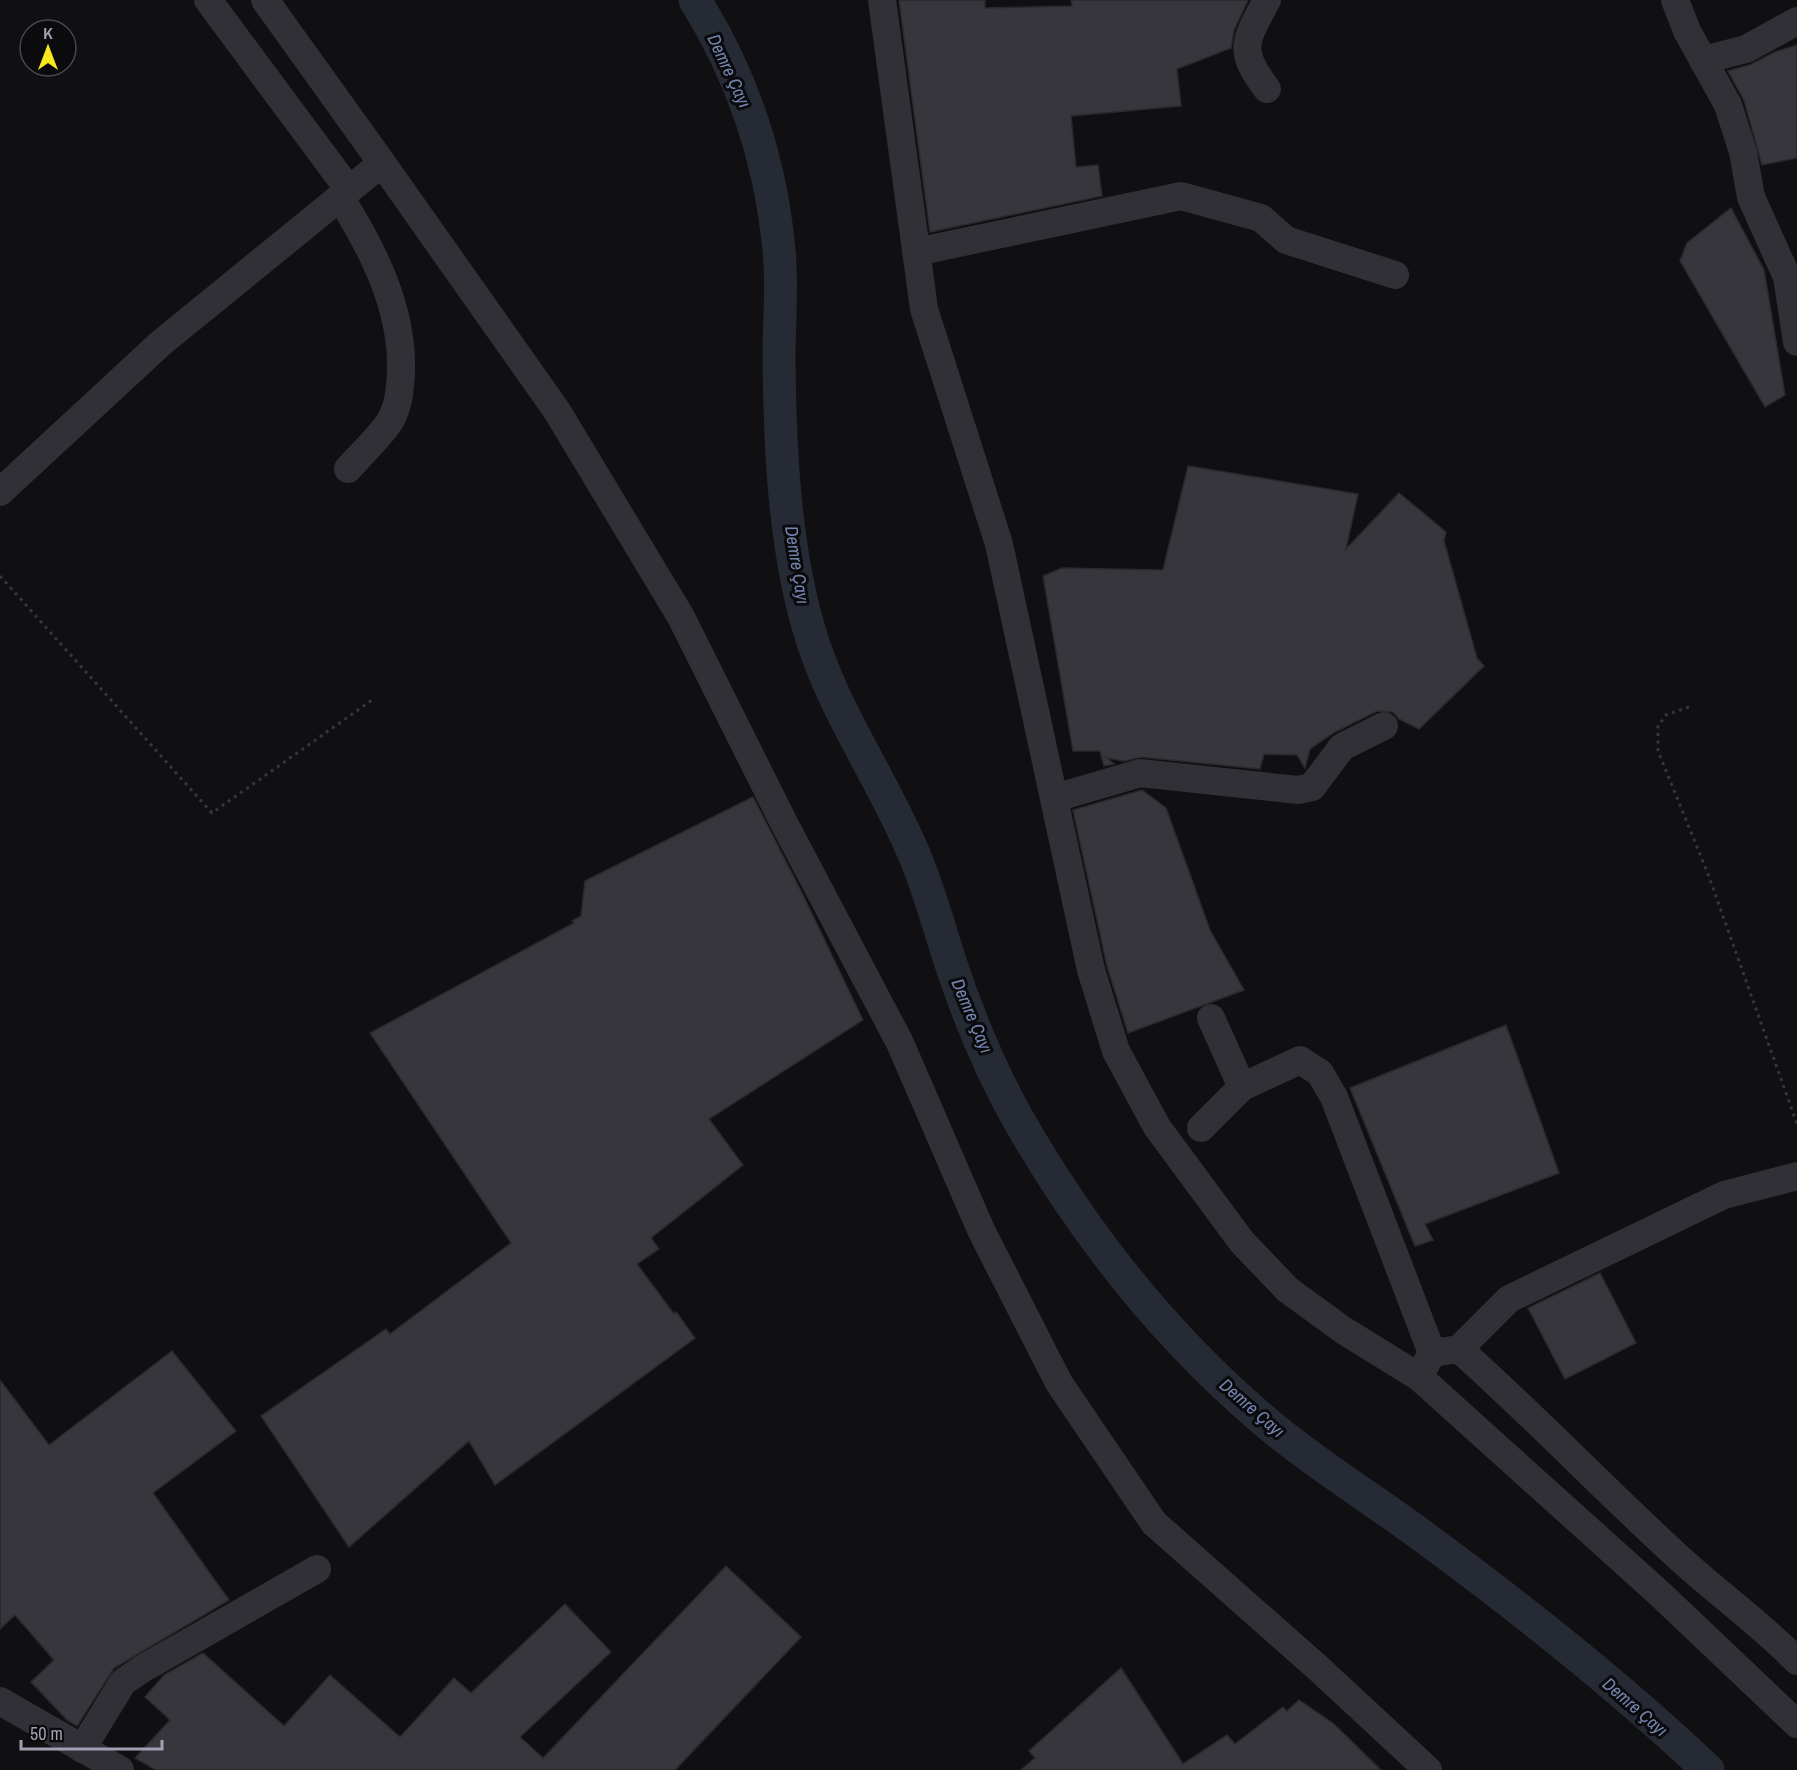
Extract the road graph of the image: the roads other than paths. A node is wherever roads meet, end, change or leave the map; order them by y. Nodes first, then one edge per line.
1 (208, 0) edge
2 (265, 0) edge
3 (882, 0) edge
4 (1267, 0) edge
5 (1675, 0) edge
6 (1797, 21) edge
7 (1703, 60) junction
8 (1267, 89) dead end
9 (381, 163) junction
10 (344, 194) junction
11 (916, 252) junction
12 (1395, 275) dead end
13 (1797, 342) edge
14 (348, 470) dead end
15 (0, 492) edge
16 (1384, 726) dead end
17 (1055, 798) junction
18 (1211, 1018) dead end
19 (1242, 1087) junction
20 (1201, 1128) dead end
21 (1797, 1176) edge
22 (1460, 1348) junction
23 (1425, 1365) junction
24 (317, 1569) dead end
25 (1797, 1661) edge
26 (0, 1701) edge
27 (1797, 1724) edge
28 (82, 1749) junction
29 (120, 1770) edge
30 (1428, 1770) edge

1 - 10 street
2 - 9 street
3 - 11 street
4 - 8 street
5 - 7 street
6 - 7 street
7 - 13 street
9 - 10 street
9 - 30 street
10 - 14 street
10 - 15 street
11 - 12 street
11 - 17 street
16 - 17 street
17 - 23 street
18 - 19 street
19 - 20 street
19 - 23 street
21 - 22 street
22 - 23 street
22 - 25 street
23 - 27 street
24 - 28 street
26 - 28 street
28 - 29 street

